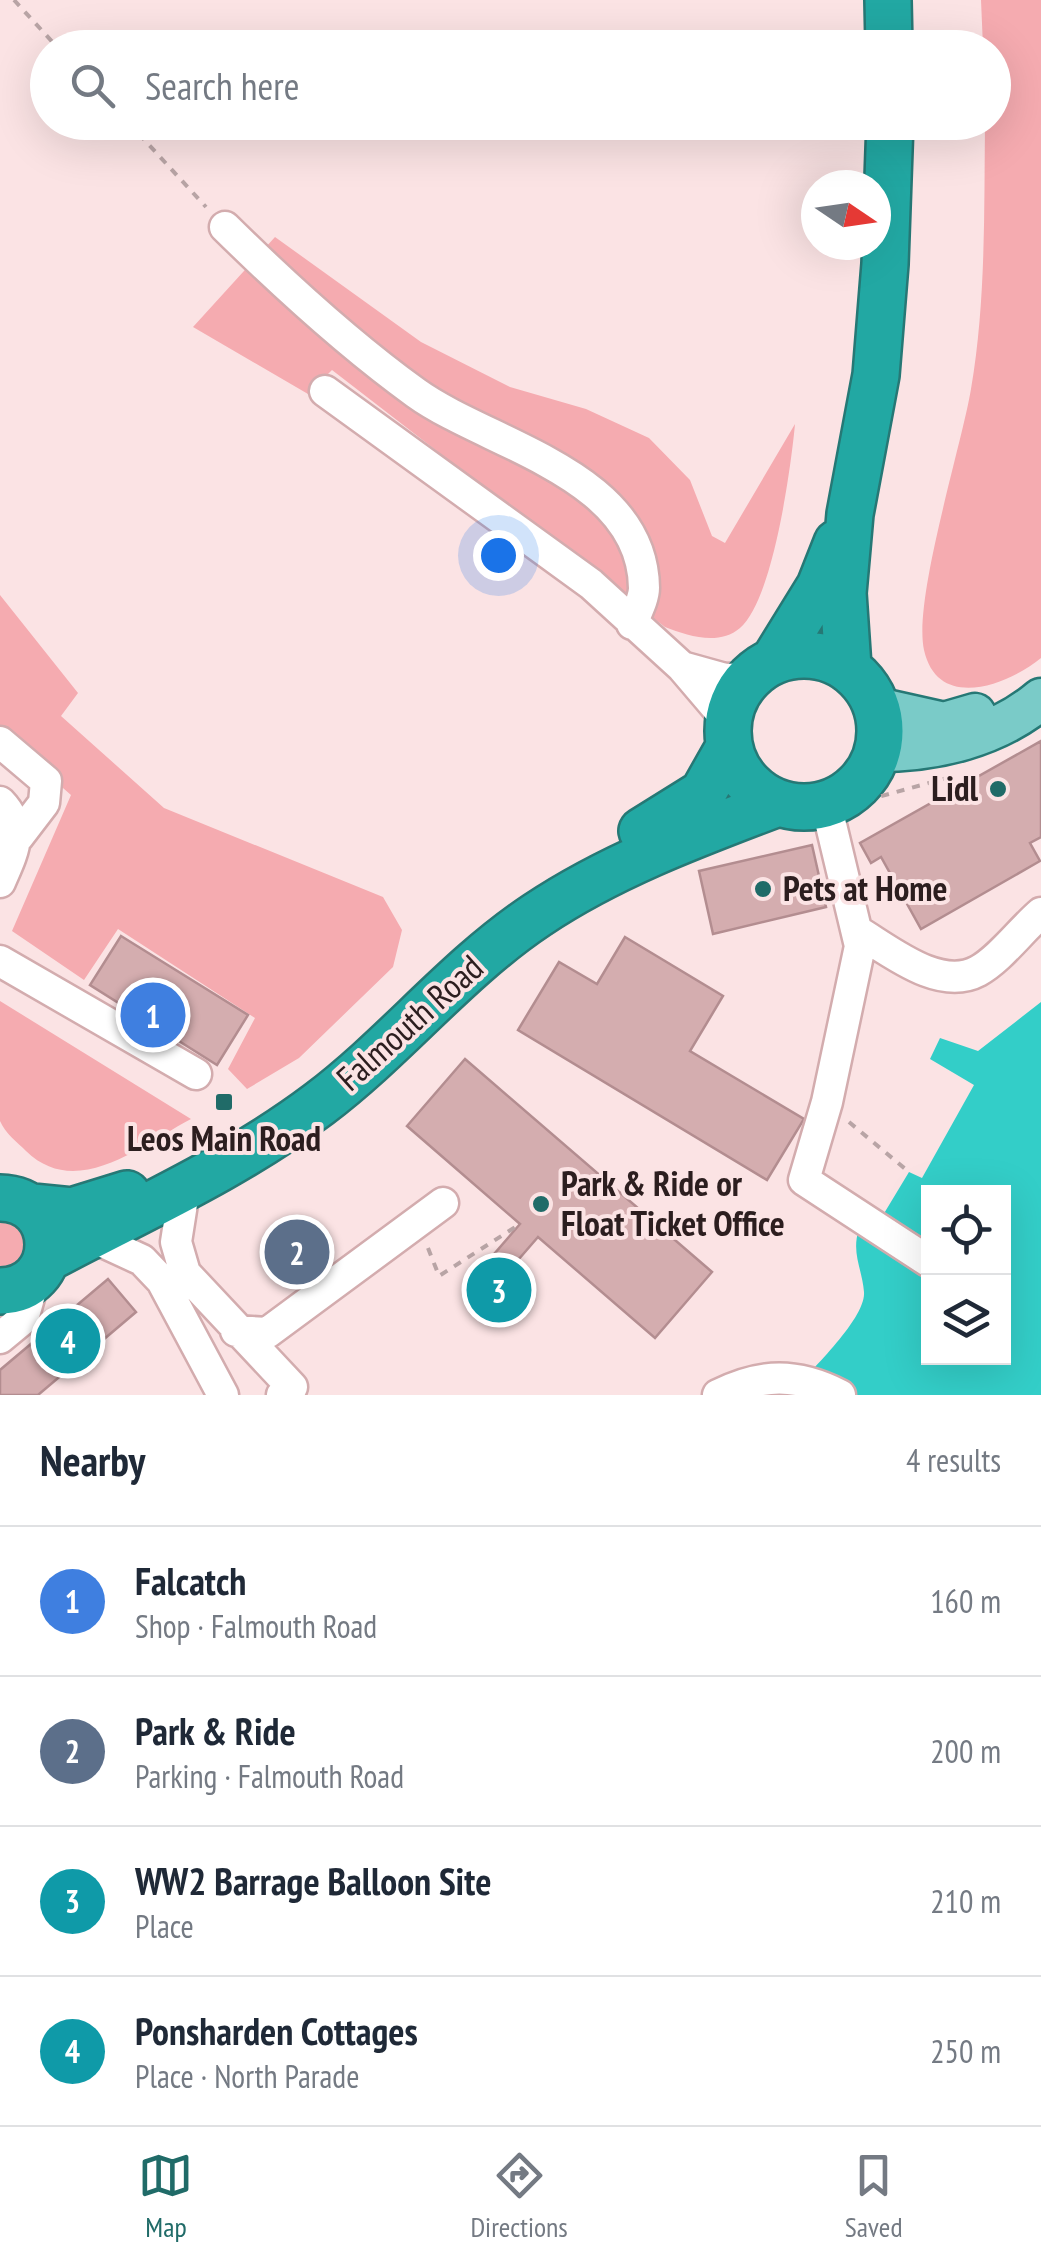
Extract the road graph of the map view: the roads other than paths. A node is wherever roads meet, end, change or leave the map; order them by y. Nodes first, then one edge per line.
1 (888, 0) edge
2 (889, 30) edge
3 (889, 140) edge
4 (225, 227) road end
5 (325, 391) dead end
6 (850, 514) junction
7 (632, 624) junction
8 (682, 667) junction
9 (848, 667) junction
10 (762, 669) junction
11 (1041, 685) edge
12 (1041, 698) edge
13 (878, 730) junction
14 (728, 734) junction
15 (0, 742) edge
16 (778, 803) junction
17 (826, 804) junction
18 (7, 815) edge
19 (0, 882) edge
20 (1041, 913) edge
21 (857, 930) junction
22 (0, 961) edge
23 (196, 1074) dead end
24 (184, 1191) junction
25 (16, 1202) edge
26 (443, 1202) dead end
27 (90, 1236) junction
28 (921, 1257) edge
29 (27, 1277) edge
30 (236, 1332) junction
31 (0, 1338) edge
32 (293, 1392) edge
33 (223, 1395) edge
34 (718, 1395) edge
35 (840, 1395) edge

1 - 2 highway
3 - 6 highway
4 - 7 street
5 - 7 street
6 - 9 highway
6 - 10 highway, Falmouth Road
7 - 8 street
8 - 10 street
8 - 14 street
9 - 10 highway
9 - 13 highway
10 - 14 highway, Falmouth Road
11 - 13 main road
12 - 13 main road
13 - 17 highway
14 - 16 highway
14 - 25 highway, Falmouth Road
15 - 18 street
16 - 17 highway, Falmouth Road
16 - 24 highway, Falmouth Road
17 - 21 street
18 - 19 street
20 - 21 street
21 - 28 street
22 - 23 street
24 - 27 highway, Falmouth Road
24 - 30 street
25 - 29 highway, Falmouth Road
26 - 30 street
27 - 29 highway, Falmouth Road
27 - 33 street
29 - 31 street
30 - 32 street
34 - 35 street

